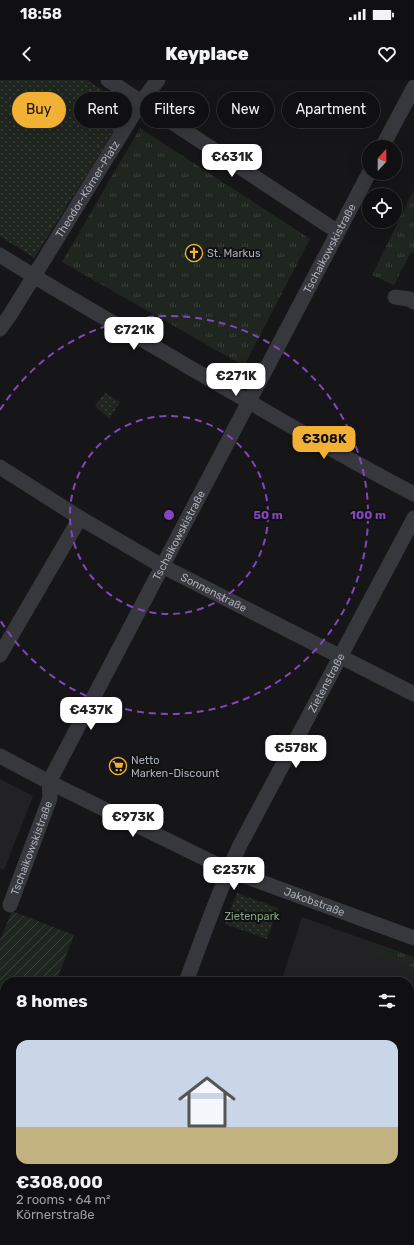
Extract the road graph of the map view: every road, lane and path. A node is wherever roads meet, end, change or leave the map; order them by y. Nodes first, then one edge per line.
1 (108, 80) edge
2 (158, 80) edge
3 (414, 87) edge
4 (149, 92) edge
5 (140, 101) edge
6 (140, 104) edge
7 (180, 128) edge
8 (386, 140) edge
9 (365, 180) edge
10 (338, 232) junction
11 (0, 255) edge
12 (34, 276) junction
13 (395, 297) dead end
14 (414, 302) edge
15 (0, 329) edge
16 (249, 401) junction
17 (0, 467) edge
18 (414, 494) edge
19 (80, 518) junction
20 (414, 518) edge
21 (162, 566) junction
22 (0, 655) edge
23 (340, 656) junction
24 (414, 694) edge
25 (0, 756) edge
26 (49, 782) junction
27 (228, 870) junction
28 (10, 905) dead end
29 (414, 938) edge
30 (188, 977) edge

1 - 5 street
2 - 4 street, Theodor-Körner-Platz
3 - 8 street
6 - 12 street, Theodor-Körner-Platz
7 - 10 street
9 - 10 street, Tschaikowskistraße
10 - 16 street, Tschaikowskistraße
11 - 12 street
12 - 15 street, Theodor-Körner-Platz
12 - 16 street
13 - 14 street
16 - 18 street
16 - 21 street, Tschaikowskistraße
17 - 19 street, Sonnenstraße
19 - 21 street, Sonnenstraße
19 - 22 street
20 - 23 street, Zietenstraße
21 - 23 street, Sonnenstraße
21 - 26 street, Tschaikowskistraße
23 - 24 street, Sonnenstraße
23 - 27 street, Zietenstraße
25 - 26 street, Jakobstraße
26 - 27 street, Jakobstraße
26 - 28 street, Tschaikowskistraße
27 - 29 street, Jakobstraße
27 - 30 street, Zietenstraße

